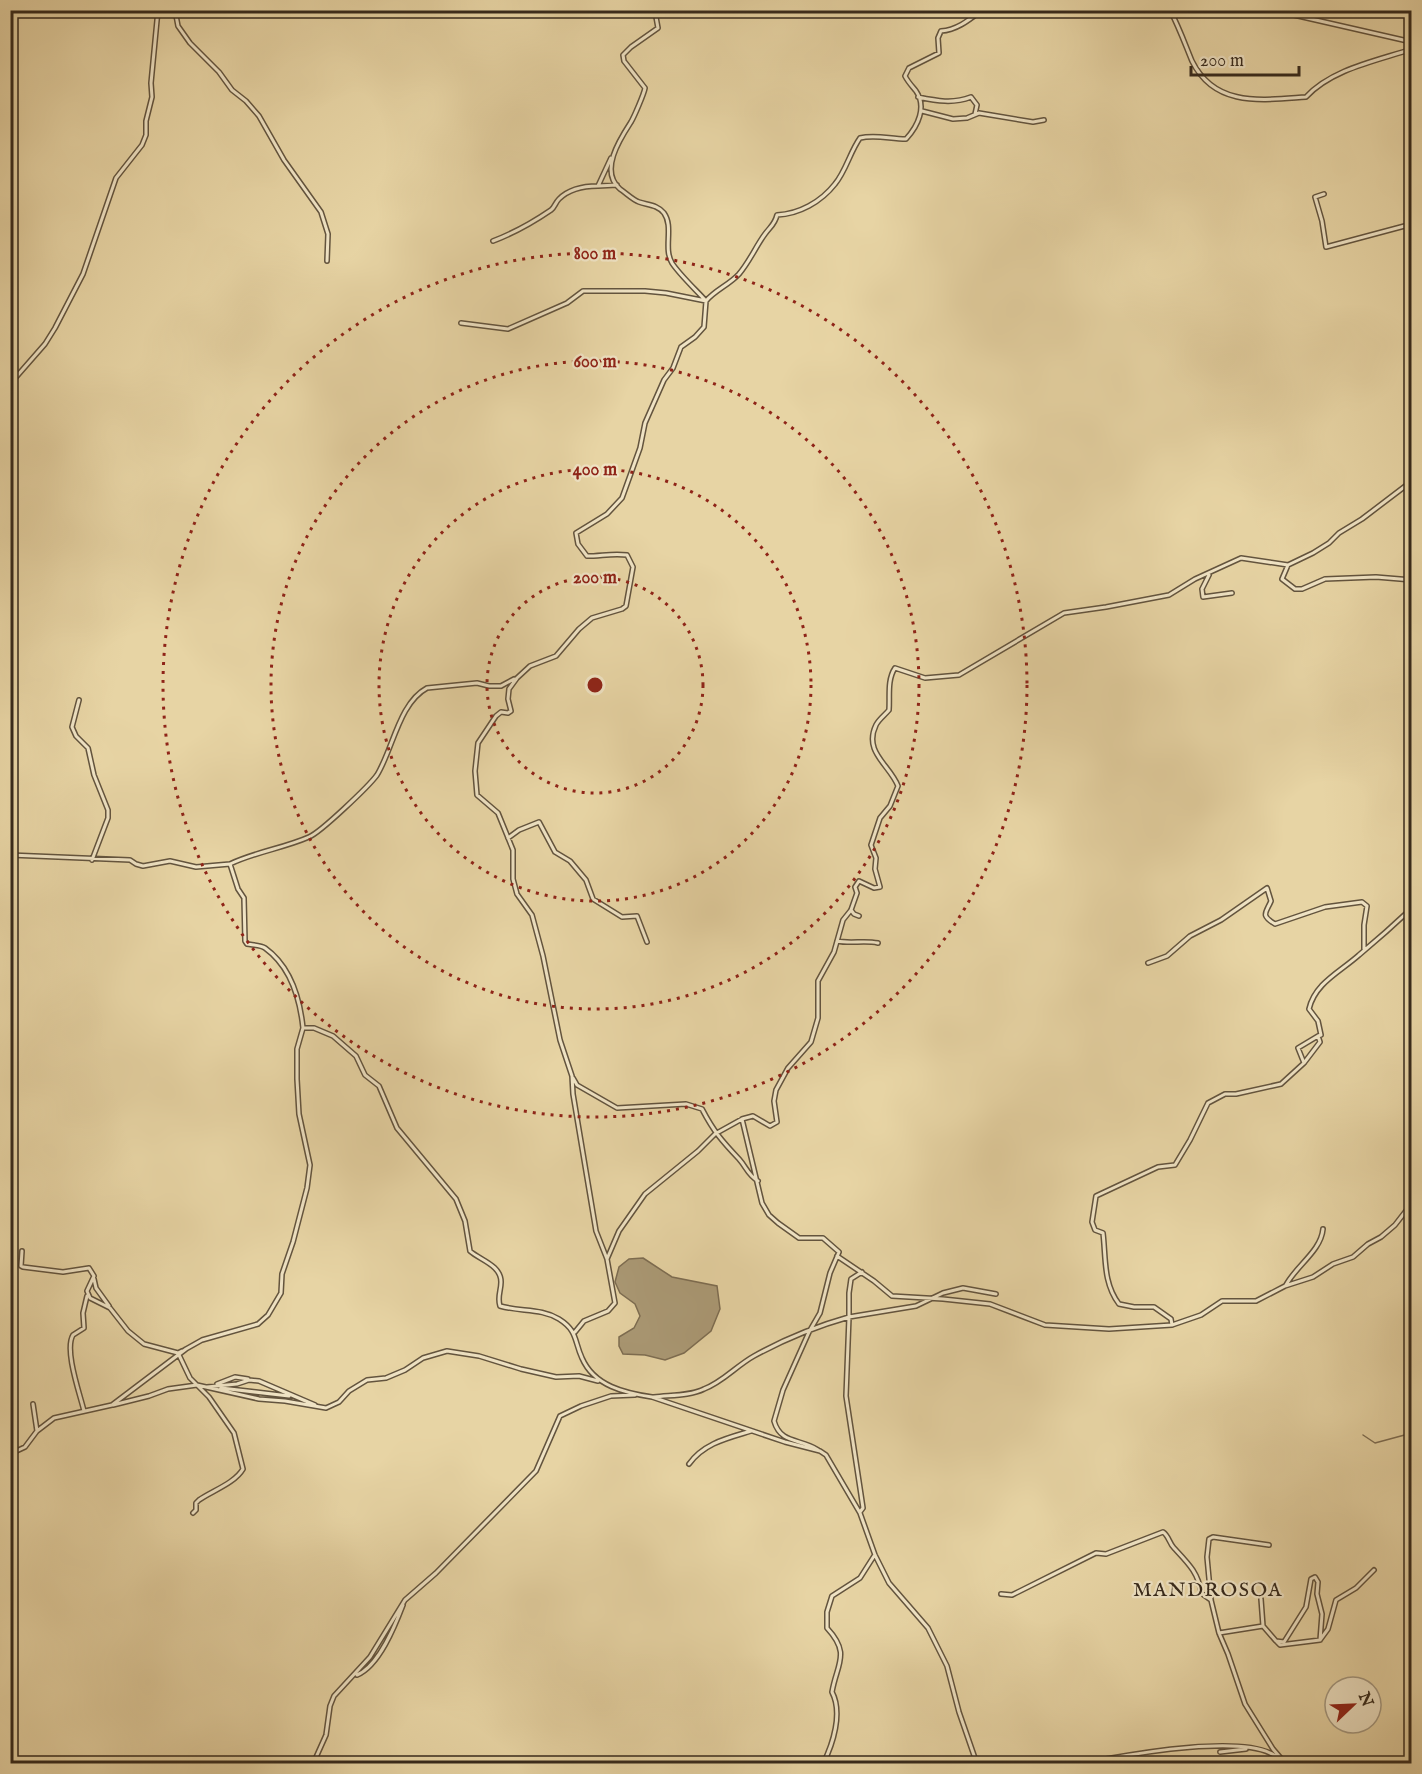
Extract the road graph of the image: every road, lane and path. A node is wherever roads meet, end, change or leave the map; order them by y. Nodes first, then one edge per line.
1 (158, 10) edge
2 (175, 10) edge
3 (651, 10) edge
4 (982, 10) edge
5 (1170, 10) edge
6 (1272, 10) edge
7 (1412, 42) edge
8 (1412, 49) edge
9 (918, 97) junction
10 (922, 111) junction
11 (975, 115) junction
12 (1044, 120) dead end
13 (612, 157) junction
14 (617, 185) junction
15 (598, 186) junction
16 (1324, 194) dead end
17 (1412, 224) edge
18 (493, 240) dead end
19 (327, 261) dead end
20 (706, 301) junction
21 (461, 323) dead end
22 (10, 384) edge
23 (1412, 481) edge
24 (1288, 565) junction
25 (1210, 573) junction
26 (1412, 580) edge
27 (1232, 593) dead end
28 (517, 678) junction
29 (79, 699) dead end
30 (508, 838) junction
31 (10, 855) edge
32 (92, 860) junction
33 (230, 864) junction
34 (1412, 908) edge
35 (851, 910) junction
36 (859, 916) dead end
37 (837, 941) junction
38 (647, 942) dead end
39 (878, 943) dead end
40 (1364, 950) junction
41 (1148, 963) dead end
42 (303, 1028) junction
43 (1318, 1036) junction
44 (1304, 1063) junction
45 (572, 1076) junction
46 (742, 1119) junction
47 (715, 1134) junction
48 (758, 1181) junction
49 (1412, 1203) edge
50 (1323, 1229) dead end
51 (22, 1251) dead end
52 (837, 1256) junction
53 (607, 1260) junction
54 (861, 1272) junction
55 (94, 1279) junction
56 (1285, 1286) junction
57 (87, 1294) junction
58 (996, 1294) dead end
59 (929, 1299) junction
60 (110, 1308) junction
61 (849, 1317) junction
62 (1172, 1325) junction
63 (574, 1332) junction
64 (809, 1332) junction
65 (186, 1349) junction
66 (179, 1355) junction
67 (249, 1380) junction
68 (599, 1382) junction
69 (197, 1384) junction
70 (212, 1386) junction
71 (205, 1387) junction
72 (220, 1390) junction
73 (636, 1395) junction
74 (291, 1396) junction
75 (652, 1397) junction
76 (33, 1404) dead end
77 (112, 1405) junction
78 (319, 1407) junction
79 (84, 1411) junction
80 (752, 1430) junction
81 (37, 1431) junction
82 (820, 1451) junction
83 (10, 1454) edge
84 (689, 1464) dead end
85 (193, 1513) dead end
86 (860, 1513) junction
87 (1269, 1545) dead end
88 (875, 1556) junction
89 (1374, 1570) dead end
90 (1001, 1594) dead end
91 (1261, 1599) dead end
92 (1211, 1600) junction
93 (1263, 1626) junction
94 (1219, 1633) junction
95 (1320, 1640) junction
96 (1276, 1641) junction
97 (1251, 1749) junction
98 (1220, 1752) dead end
99 (1285, 1763) edge
100 (313, 1764) edge
101 (823, 1764) edge
102 (977, 1764) edge
103 (1103, 1764) edge

1 - 22 street
2 - 19 street
3 - 13 street
4 - 9 street
5 - 8 street
6 - 7 street
9 - 10 street
9 - 11 street
10 - 11 street
10 - 20 street
11 - 12 street
13 - 14 street
13 - 15 street
14 - 15 street
14 - 20 street
15 - 18 street
16 - 17 street
20 - 21 street
20 - 28 street
23 - 24 street
24 - 25 street
24 - 26 street
25 - 27 street
25 - 35 street
28 - 30 street
28 - 33 street
29 - 32 street
30 - 38 street
30 - 45 street
31 - 32 street
32 - 33 street
33 - 42 street
34 - 40 street
35 - 36 street
35 - 37 street
37 - 39 street
37 - 46 street
40 - 41 street
40 - 43 street
42 - 63 street
42 - 65 street
43 - 44 street
43 - 44 street
44 - 62 street
45 - 47 street
45 - 53 street
46 - 47 street
46 - 48 street
47 - 48 street
47 - 53 street
48 - 52 street
49 - 56 street
50 - 56 street
51 - 55 street
52 - 54 street
52 - 64 street
53 - 63 street
54 - 59 street
54 - 61 street
55 - 57 street
55 - 60 street
56 - 62 street
57 - 60 street
57 - 79 street
58 - 59 street
59 - 61 street
59 - 62 street
60 - 65 street
61 - 64 street
61 - 86 street
63 - 68 street
64 - 75 street
64 - 82 street
65 - 66 street
66 - 69 street
66 - 77 street
67 - 70 street
67 - 70 street
67 - 74 street
68 - 73 street
68 - 78 street
69 - 71 street
69 - 77 street
69 - 85 street
70 - 71 street
71 - 72 street
72 - 74 street
72 - 78 street
73 - 75 street
73 - 100 street
74 - 78 street
75 - 80 street
76 - 81 street
77 - 79 street
79 - 81 street
80 - 82 street
80 - 84 street
81 - 83 street
82 - 86 street
86 - 88 street
87 - 92 street
88 - 101 street
88 - 102 street
89 - 95 street
90 - 92 street
91 - 93 street
92 - 94 street
93 - 94 street
93 - 96 street
94 - 99 street
95 - 96 street
95 - 96 street
97 - 98 street
97 - 99 street
97 - 103 street

